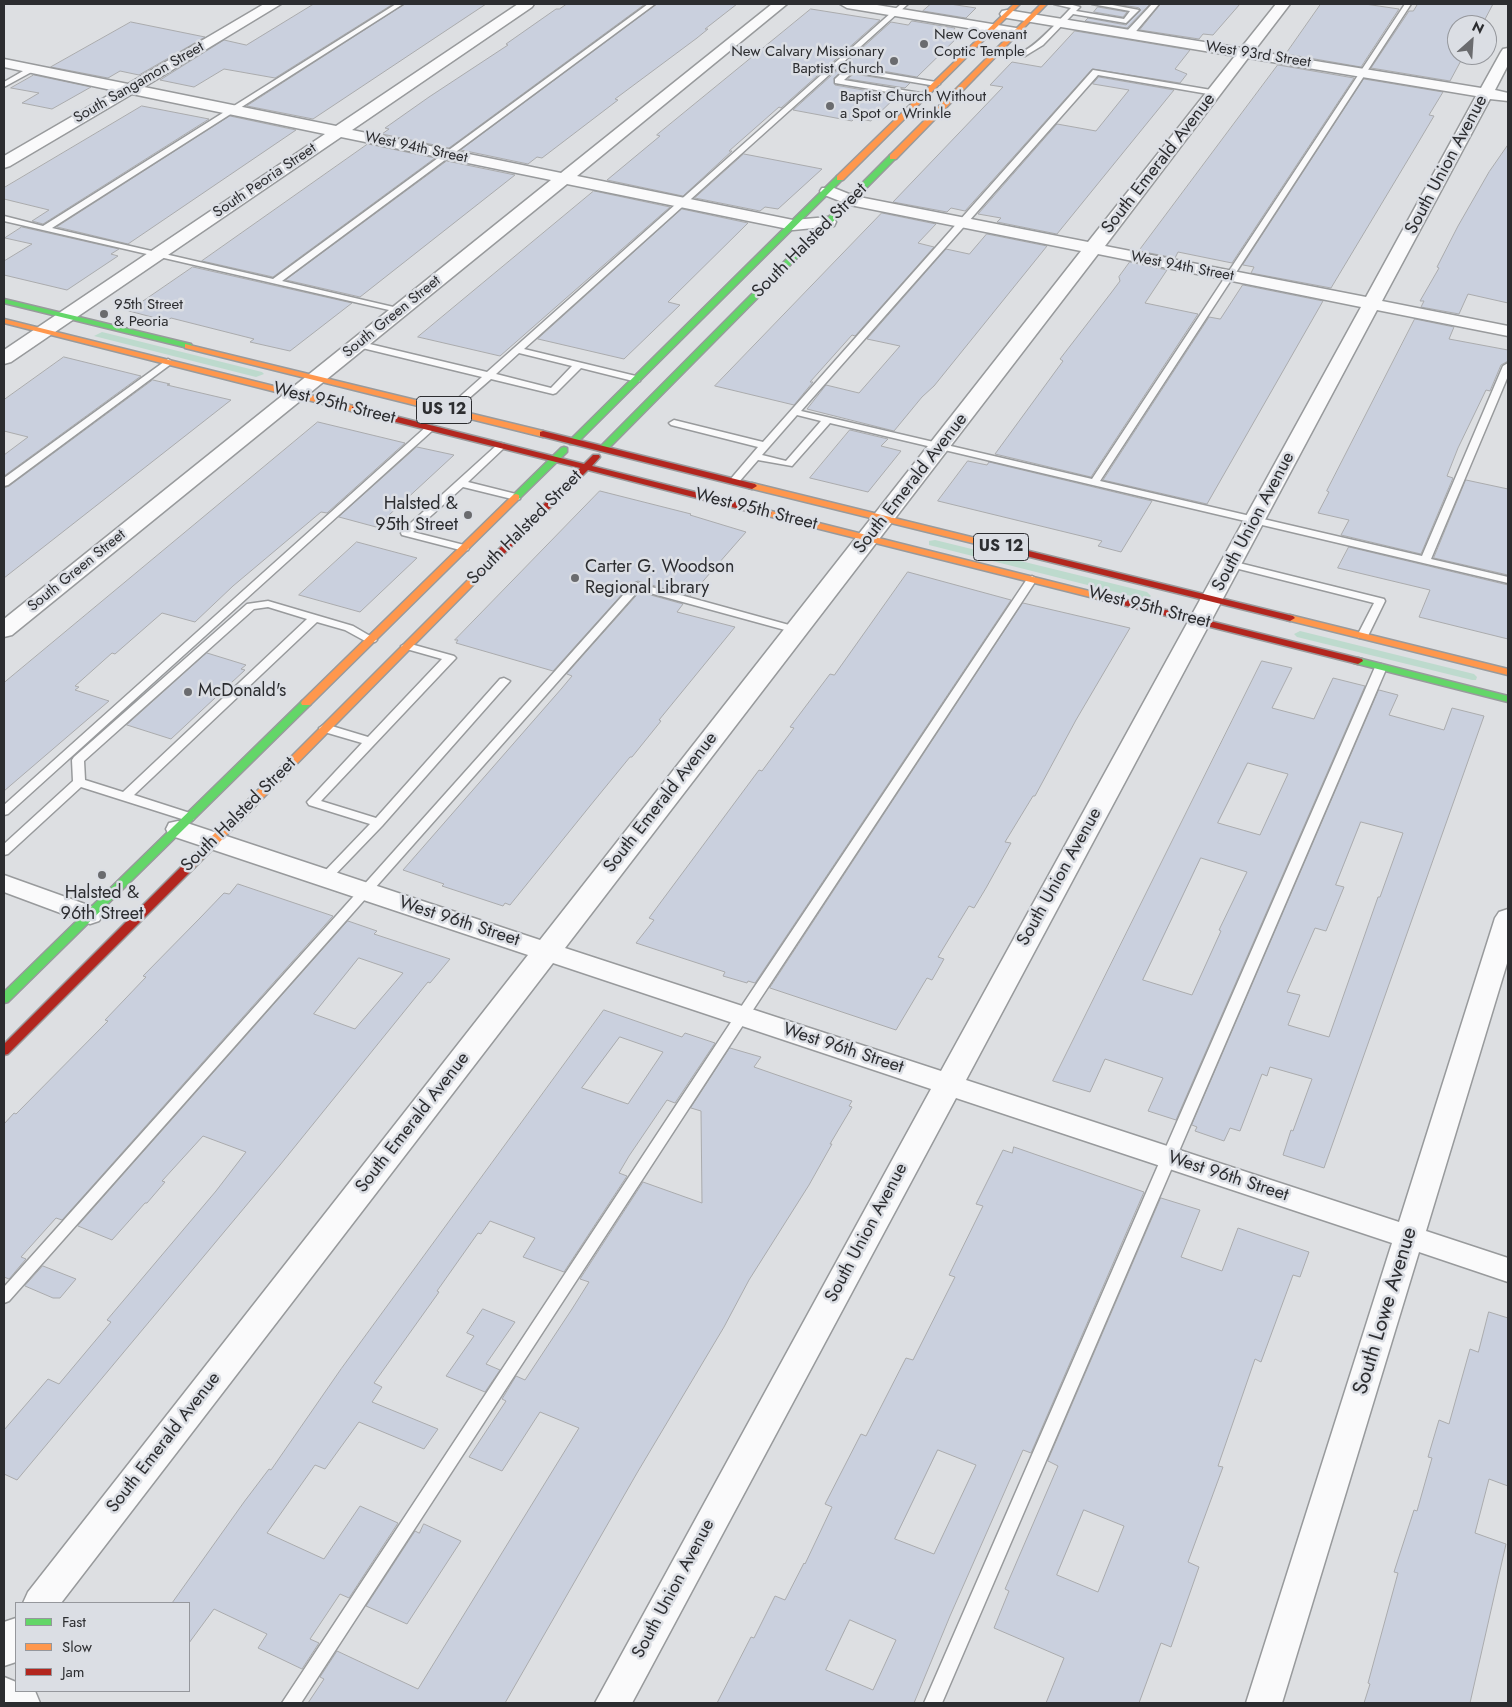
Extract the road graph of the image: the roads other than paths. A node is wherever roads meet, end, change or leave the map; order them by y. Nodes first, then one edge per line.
1 (274, 4) edge
2 (400, 4) edge
3 (527, 4) edge
4 (652, 4) edge
5 (780, 4) edge
6 (847, 4) edge
7 (1044, 4) edge
8 (1057, 4) edge
9 (1095, 4) edge
10 (1156, 4) edge
11 (1283, 4) edge
12 (1408, 4) edge
13 (1075, 7) edge
14 (900, 8) edge
15 (1012, 9) edge
16 (1030, 17) junction
17 (1061, 23) junction
18 (992, 28) junction
19 (1016, 32) junction
20 (1129, 34) junction
21 (998, 51) junction
22 (1508, 52) edge
23 (1245, 53) junction
24 (4, 63) edge
25 (33, 69) junction
26 (1363, 72) junction
27 (936, 84) junction
28 (4, 85) edge
29 (130, 89) junction
30 (1214, 93) junction
31 (1486, 93) junction
32 (923, 96) junction
33 (1508, 96) edge
34 (232, 110) junction
35 (338, 132) junction
36 (448, 154) junction
37 (4, 163) edge
38 (564, 178) junction
39 (828, 191) junction
40 (850, 200) junction
41 (682, 202) junction
42 (4, 219) edge
43 (828, 222) junction
44 (963, 223) junction
45 (793, 225) junction
46 (44, 229) junction
47 (1093, 249) junction
48 (156, 255) junction
49 (1230, 276) junction
50 (275, 282) junction
51 (4, 301) edge
52 (1371, 304) junction
53 (399, 311) junction
54 (66, 316) junction
55 (4, 321) edge
56 (43, 331) junction
57 (1508, 331) edge
58 (357, 344) junction
59 (517, 350) junction
60 (4, 358) edge
61 (168, 362) junction
62 (579, 365) junction
63 (1508, 366) edge
64 (488, 376) junction
65 (316, 378) junction
66 (637, 379) junction
67 (296, 394) junction
68 (449, 411) junction
69 (795, 412) junction
70 (827, 420) junction
71 (674, 423) dead end
72 (430, 428) junction
73 (573, 442) junction
74 (501, 446) junction
75 (765, 446) junction
76 (940, 446) junction
77 (603, 450) junction
78 (756, 456) junction
79 (555, 460) junction
80 (585, 467) junction
81 (734, 481) junction
82 (4, 482) edge
83 (460, 483) junction
84 (1094, 483) junction
85 (516, 497) junction
86 (1254, 520) junction
87 (877, 528) junction
88 (464, 548) junction
89 (1425, 561) junction
90 (1231, 564) junction
91 (1032, 579) junction
92 (1508, 580) edge
93 (1206, 610) junction
94 (315, 618) junction
95 (4, 630) edge
96 (796, 630) junction
97 (1363, 636) junction
98 (371, 640) junction
99 (407, 646) junction
100 (1381, 667) junction
101 (1508, 672) edge
102 (504, 681) dead end
103 (1508, 699) edge
104 (325, 728) junction
105 (370, 742) junction
106 (79, 782) junction
107 (125, 797) junction
108 (4, 810) edge
109 (184, 823) junction
110 (378, 823) junction
111 (213, 840) junction
112 (4, 851) edge
113 (326, 878) junction
114 (4, 883) edge
115 (365, 891) junction
116 (90, 915) junction
117 (1508, 918) edge
118 (547, 951) junction
119 (4, 1000) edge
120 (742, 1016) junction
121 (4, 1051) edge
122 (948, 1084) junction
123 (1168, 1157) junction
124 (1409, 1238) junction
125 (1508, 1270) edge
126 (4, 1297) edge
127 (41, 1602) edge
128 (15, 1635) edge
129 (4, 1650) edge
130 (4, 1694) edge
131 (22, 1703) edge
132 (291, 1703) edge
133 (613, 1703) edge
134 (933, 1703) edge
135 (1264, 1703) edge

1 - 29 street, South Sangamon Street
2 - 34 lane
3 - 35 street, South Peoria Street
4 - 36 lane
5 - 38 street, South Green Street
6 - 14 street
7 - 16 main road, South Halsted Street
8 - 13 lane
9 - 13 lane
10 - 20 lane
11 - 23 street, South Emerald Avenue
12 - 26 lane
13 - 17 lane
14 - 18 street
14 - 41 lane
15 - 16 street, West 93rd Street
15 - 18 main road, South Halsted Street
16 - 17 street, West 93rd Street
16 - 19 main road, South Halsted Street
17 - 20 street, West 93rd Street
17 - 21 lane
18 - 19 street
18 - 27 main road, South Halsted Street
19 - 21 main road, South Halsted Street
20 - 23 street, West 93rd Street
21 - 40 main road, South Halsted Street
22 - 31 street, South Union Avenue
23 - 26 street, West 93rd Street
23 - 30 street, South Emerald Avenue
24 - 25 street, West 94th Street
25 - 28 lane
25 - 29 street, West 94th Street
26 - 31 street, West 93rd Street
26 - 49 lane
27 - 32 main road, South Halsted Street
27 - 32 lane
29 - 34 street, West 94th Street
29 - 37 street, South Sangamon Street
30 - 44 lane
30 - 47 street, South Emerald Avenue
31 - 33 street, West 93rd Street
31 - 52 street, South Union Avenue
32 - 39 main road, South Halsted Street
34 - 35 street, West 94th Street
34 - 46 lane
35 - 36 street, West 94th Street
35 - 48 street, South Peoria Street
36 - 38 street, West 94th Street
36 - 50 lane
38 - 41 street, West 94th Street
38 - 53 street, South Green Street
39 - 40 street, West 94th Street
39 - 45 main road, South Halsted Street
40 - 43 main road, South Halsted Street
40 - 44 street, West 94th Street
41 - 45 street, West 94th Street
41 - 59 lane
42 - 46 lane
43 - 45 street, West 94th Street
43 - 77 main road, South Halsted Street
44 - 47 street, West 94th Street
44 - 69 lane
45 - 66 main road, South Halsted Street
46 - 48 lane
47 - 49 street, West 94th Street
47 - 76 street, South Emerald Avenue
48 - 50 lane
48 - 54 street, South Peoria Street
49 - 52 street, West 94th Street
49 - 84 lane
50 - 53 lane
51 - 54 main road, West 95th Street / US 12
52 - 57 street, West 94th Street
52 - 86 street, South Union Avenue
53 - 58 street, South Green Street
54 - 56 street, South Peoria Street
54 - 65 main road, West 95th Street / US 12
55 - 56 main road, West 95th Street / US 12
56 - 60 street, South Peoria Street
56 - 61 main road, West 95th Street / US 12
58 - 64 lane
58 - 65 street, South Green Street
59 - 62 lane
59 - 64 lane
61 - 67 main road, West 95th Street / US 12
61 - 82 lane
62 - 64 lane
62 - 66 lane
63 - 89 lane
64 - 68 lane
65 - 67 street, South Green Street
65 - 68 main road, West 95th Street / US 12
66 - 73 main road, South Halsted Street
67 - 72 main road, West 95th Street / US 12
67 - 95 street, South Green Street
68 - 73 main road, West 95th Street / US 12
69 - 70 lane
69 - 75 lane
70 - 76 lane
70 - 78 lane
71 - 75 lane
72 - 74 main road, West 95th Street / US 12
72 - 108 lane
73 - 77 main road, West 95th Street / US 12
73 - 79 main road, South Halsted Street
74 - 79 main road, West 95th Street / US 12
74 - 83 lane
75 - 78 lane
76 - 84 lane
76 - 87 street, South Emerald Avenue
77 - 80 main road, South Halsted Street
77 - 81 main road, West 95th Street / US 12
78 - 81 lane
79 - 80 main road, West 95th Street / US 12
79 - 85 main road, South Halsted Street
80 - 87 main road, West 95th Street / US 12
80 - 99 main road, South Halsted Street
81 - 87 main road, West 95th Street / US 12
83 - 85 lane
83 - 88 lane
84 - 86 lane
85 - 88 main road, South Halsted Street
86 - 89 lane
86 - 90 street, South Union Avenue
87 - 91 main road, West 95th Street / US 12
87 - 93 main road, West 95th Street / US 12
87 - 96 street, South Emerald Avenue
88 - 98 main road, South Halsted Street
89 - 92 lane
90 - 93 street, South Union Avenue
90 - 97 lane
91 - 93 main road, West 95th Street / US 12
91 - 120 lane
93 - 97 main road, West 95th Street / US 12
93 - 100 main road, West 95th Street / US 12
93 - 122 street, South Union Avenue
94 - 98 lane
94 - 106 lane
94 - 107 lane
96 - 115 lane
96 - 118 street, South Emerald Avenue
97 - 101 main road, West 95th Street / US 12
98 - 109 main road, South Halsted Street
99 - 104 main road, South Halsted Street
99 - 105 lane
100 - 103 main road, West 95th Street / US 12
100 - 123 lane
102 - 110 lane
104 - 105 lane
104 - 111 main road, South Halsted Street
105 - 110 lane
106 - 107 lane
106 - 112 lane
107 - 109 lane
109 - 111 street, West 96th Street
109 - 116 main road, South Halsted Street
110 - 113 lane
111 - 113 street, West 96th Street
111 - 121 main road, South Halsted Street
113 - 115 street, West 96th Street
114 - 116 street
115 - 118 street, West 96th Street
115 - 126 lane
116 - 119 main road, South Halsted Street
117 - 124 street, South Lowe Avenue
118 - 120 street, West 96th Street
118 - 127 street, South Emerald Avenue
120 - 122 street, West 96th Street
120 - 132 lane
122 - 123 street, West 96th Street
122 - 133 street, South Union Avenue
123 - 124 street, West 96th Street
123 - 134 lane
124 - 125 street, West 96th Street
124 - 135 street, South Lowe Avenue
128 - 129 street
130 - 131 street

